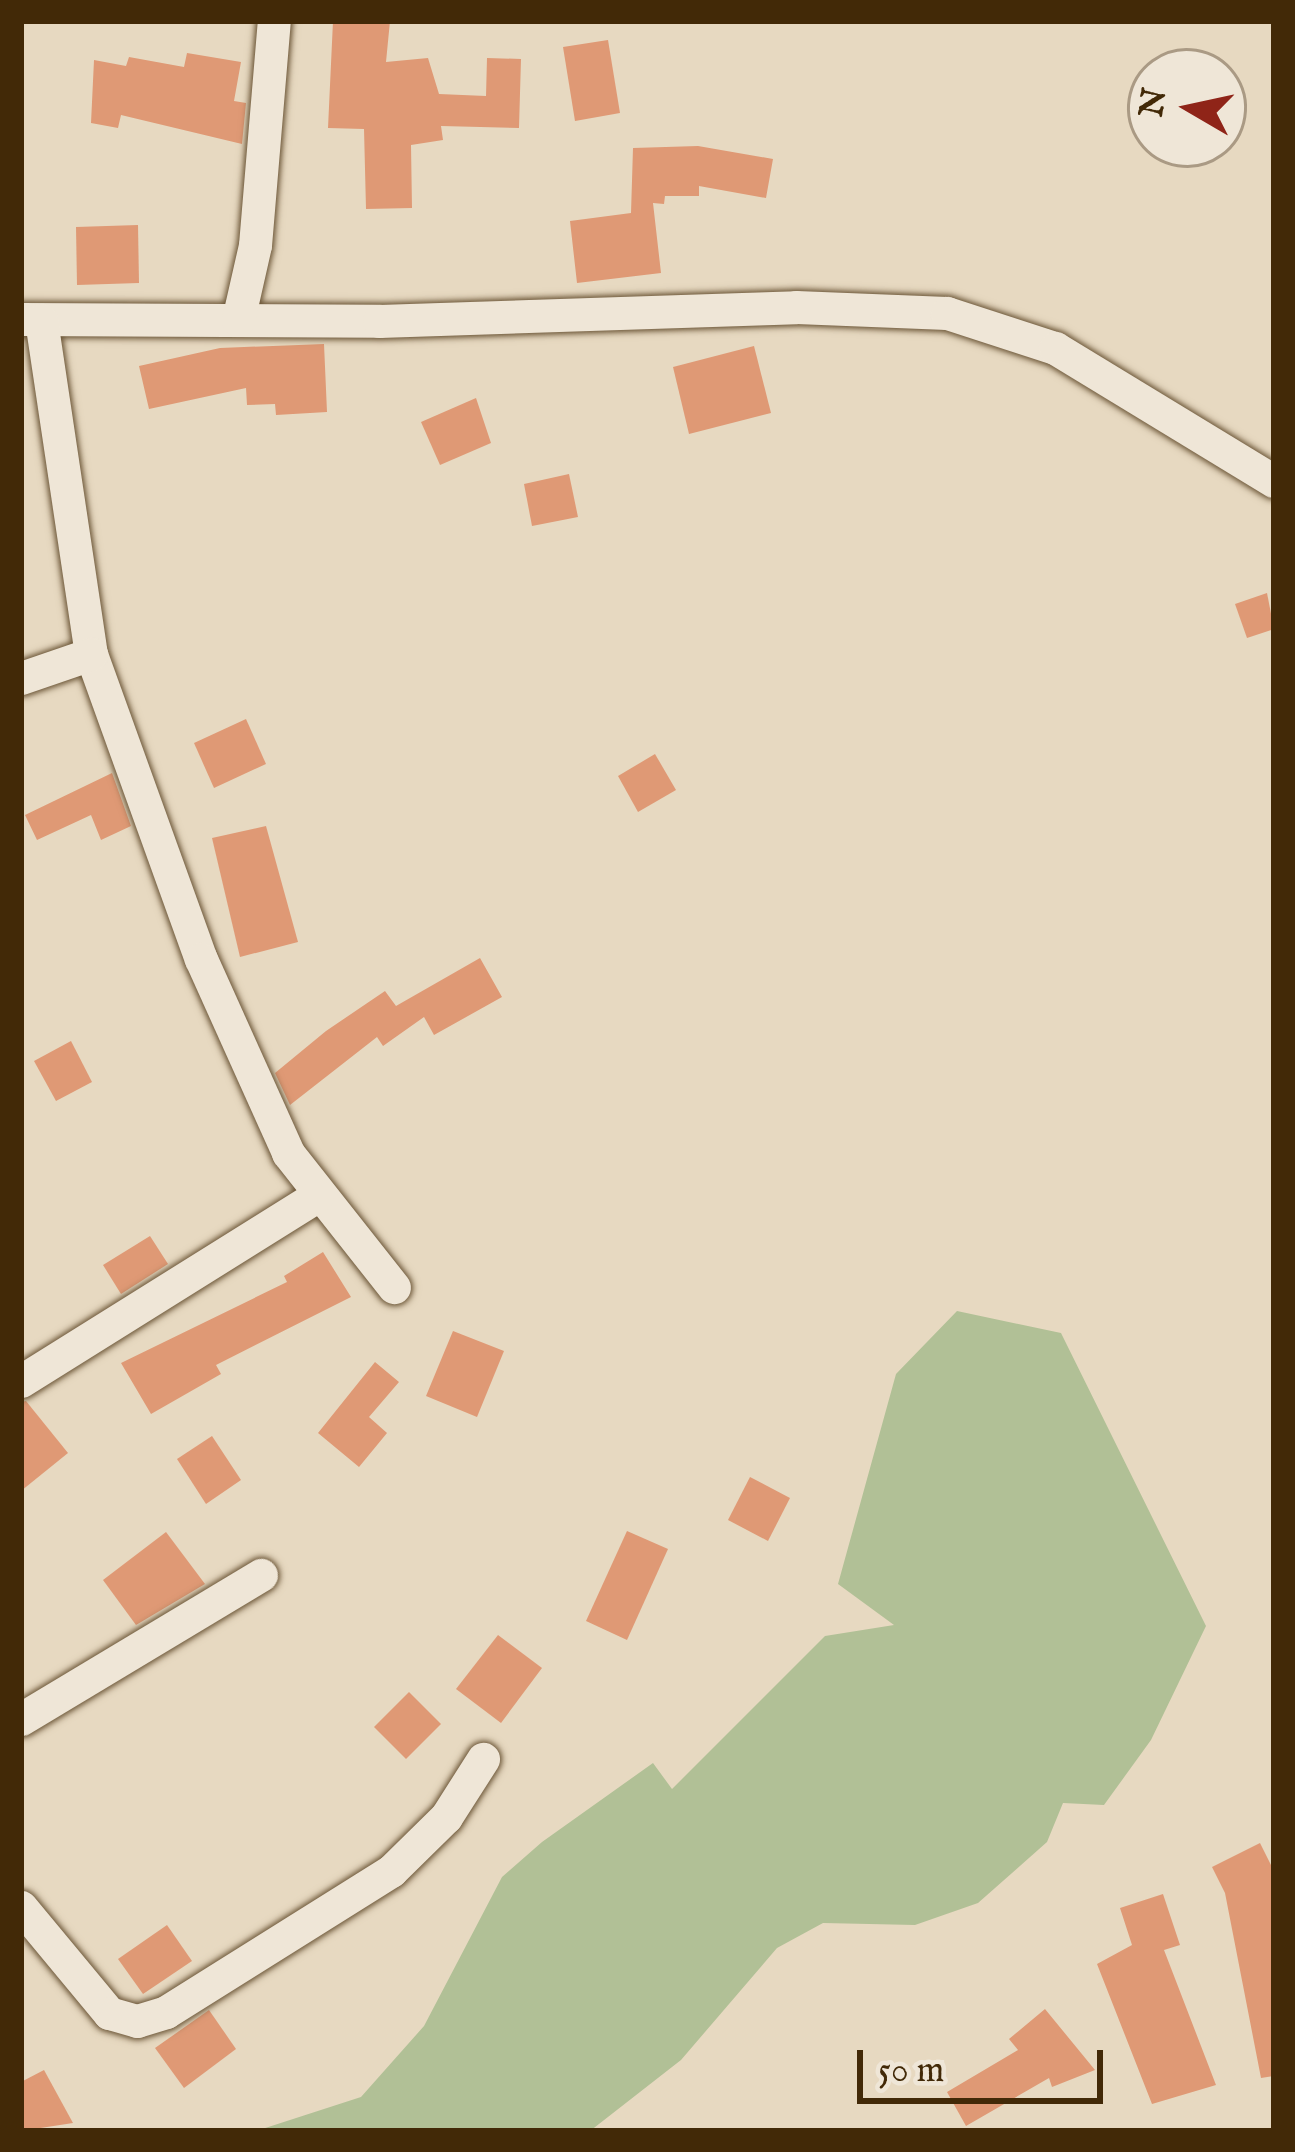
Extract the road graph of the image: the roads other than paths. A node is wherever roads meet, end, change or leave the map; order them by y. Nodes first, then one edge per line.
1 (274, 21) edge
2 (31, 320) edge
3 (238, 320) junction
4 (1274, 481) edge
5 (91, 654) junction
6 (21, 678) edge
7 (317, 1196) junction
8 (394, 1287) dead end
9 (21, 1381) edge
10 (261, 1575) dead end
11 (21, 1719) edge
12 (483, 1759) dead end
13 (21, 1907) edge

1 - 3 street
2 - 3 street
2 - 5 street
3 - 4 street
5 - 6 street
5 - 7 street
7 - 8 street
7 - 9 street
10 - 11 street
12 - 13 street

